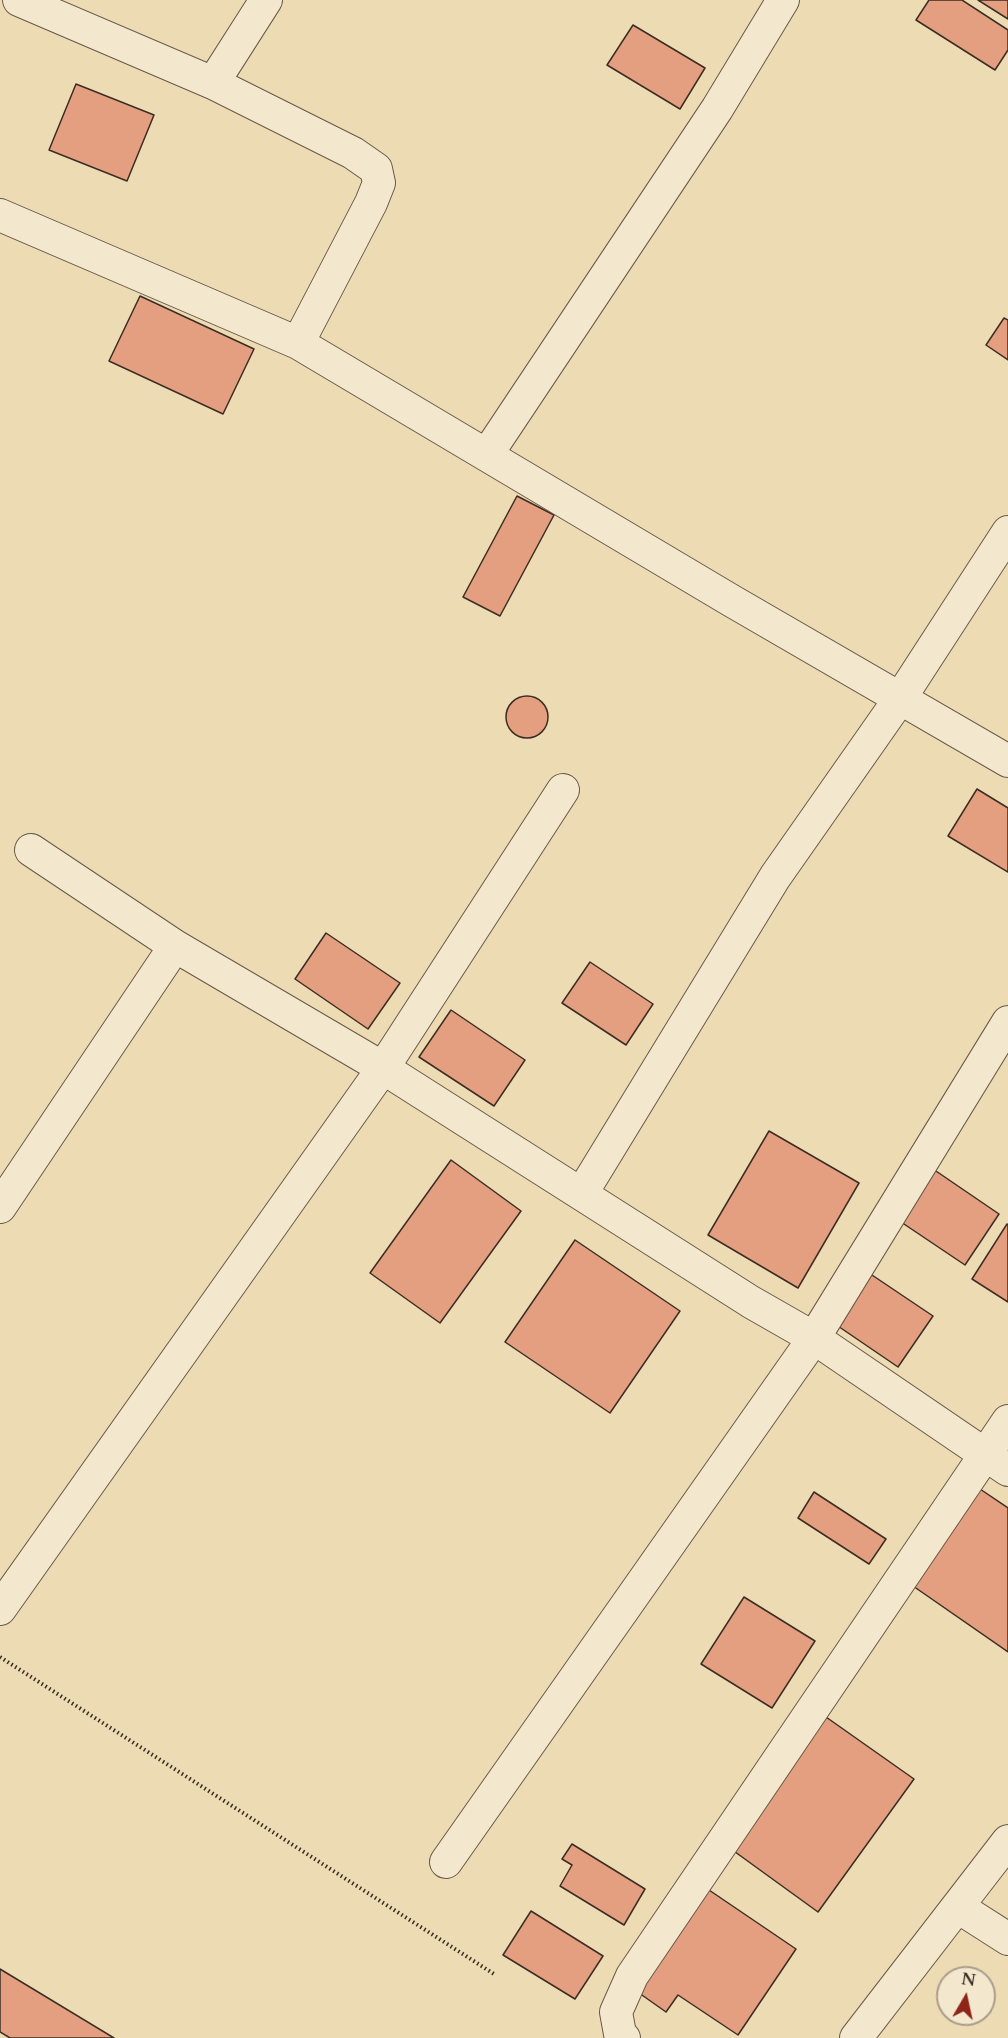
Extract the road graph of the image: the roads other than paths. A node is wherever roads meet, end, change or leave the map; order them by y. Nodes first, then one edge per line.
1 (19, 0) edge
2 (266, 0) edge
3 (783, 0) edge
4 (213, 83) junction
5 (0, 215) edge
6 (298, 343) junction
7 (488, 453) junction
8 (1008, 532) edge
9 (901, 697) junction
10 (1008, 761) edge
11 (563, 790) dead end
12 (31, 850) dead end
13 (175, 946) junction
14 (1008, 1022) edge
15 (383, 1068) junction
16 (582, 1193) junction
17 (0, 1207) edge
18 (814, 1338) junction
19 (1008, 1421) edge
20 (997, 1463) edge
21 (0, 1609) edge
22 (1008, 1841) edge
23 (446, 1862) dead end
24 (958, 1907) junction
25 (1008, 1939) edge
26 (624, 2038) edge
27 (856, 2038) edge

1 - 4 street
2 - 4 street
3 - 7 street
4 - 6 street
5 - 6 street
6 - 7 street
7 - 9 street
8 - 9 street
9 - 10 street
9 - 16 street
11 - 15 street
12 - 13 street
13 - 15 street
13 - 17 street
14 - 18 street
15 - 16 street
15 - 21 street
16 - 18 street
18 - 20 street
18 - 23 street
19 - 20 street
20 - 26 street
22 - 24 street
24 - 25 street
24 - 27 street

